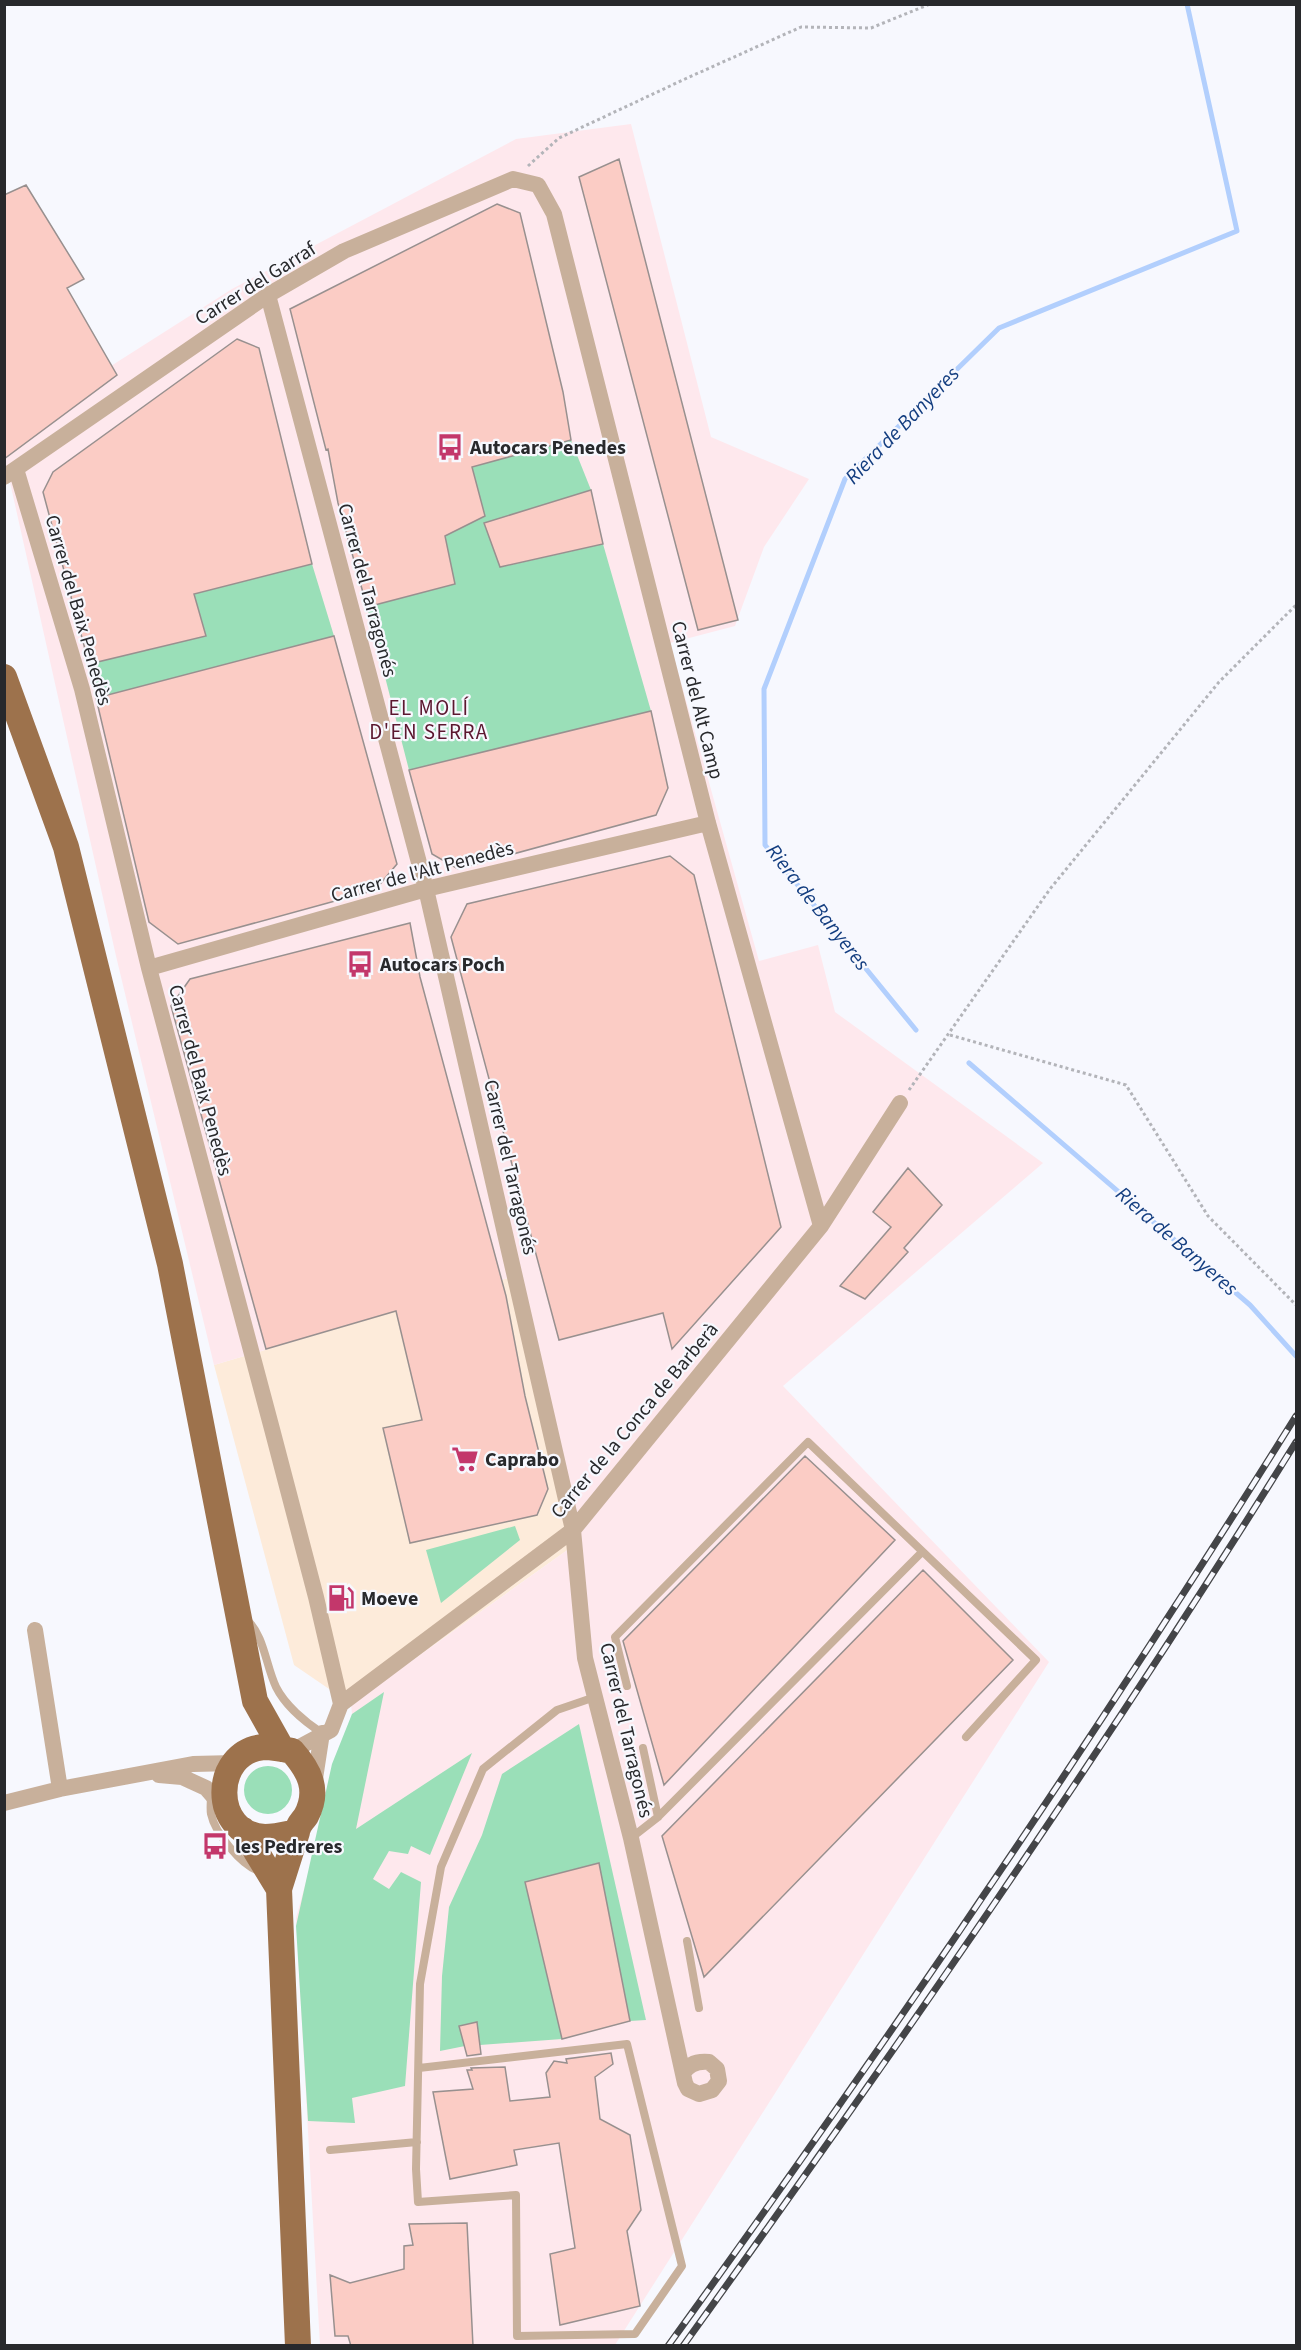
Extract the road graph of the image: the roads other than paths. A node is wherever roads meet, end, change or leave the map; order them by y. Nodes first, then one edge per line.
1 (538, 185) joint
2 (268, 295) junction
3 (10, 473) edge
4 (4, 677) edge
5 (708, 823) junction
6 (426, 889) junction
7 (149, 968) junction
8 (900, 1103) road end
9 (821, 1226) junction
10 (573, 1530) junction
11 (922, 1552) junction
12 (238, 1612) junction
13 (35, 1630) dead end
14 (627, 1686) dead end
15 (595, 1697) junction
16 (255, 1701) junction
17 (341, 1704) junction
18 (322, 1733) junction
19 (966, 1737) dead end
20 (643, 1748) dead end
21 (287, 1750) junction
22 (240, 1758) junction
23 (143, 1774) junction
24 (60, 1789) junction
25 (313, 1789) junction
26 (4, 1794) edge
27 (211, 1795) junction
28 (4, 1803) edge
29 (658, 1817) junction
30 (236, 1822) junction
31 (297, 1832) junction
32 (631, 1838) junction
33 (275, 1882) junction
34 (687, 1941) dead end
35 (699, 2008) dead end
36 (682, 2061) dead end
37 (419, 2068) junction
38 (417, 2142) junction
39 (330, 2150) dead end
40 (298, 2346) edge

1 - 2 street, Carrer del Garraf
1 - 5 street, Carrer del Alt Camp
2 - 3 street, Carrer del Garraf
2 - 6 street, Carrer del Tarragonés
3 - 7 street, Carrer del Baix Penedès
4 - 12 main road
5 - 6 street, Carrer de l'Alt Penedès
5 - 9 street, Carrer del Alt Camp
6 - 7 street, Carrer de l'Alt Penedès
6 - 10 street, Carrer del Tarragonés
7 - 17 street, Carrer del Baix Penedès
8 - 9 street, Carrer de la Conca de Barberà
9 - 10 street, Carrer de la Conca de Barberà
10 - 15 street, Carrer del Tarragonés
10 - 17 street, Carrer de la Conca de Barberà
11 - 14 lane
11 - 19 lane
11 - 29 lane
12 - 16 main road
12 - 18 lane
13 - 24 street
15 - 32 street, Carrer del Tarragonés
15 - 37 lane
16 - 21 main road
16 - 22 main road
17 - 18 street, Carrer de la Conca de Barberà
18 - 21 street, Carrer de la Conca de Barberà
18 - 25 street, Carrer de la Conca de Barberà
20 - 29 lane
21 - 22 main road
21 - 25 main road
22 - 23 street
22 - 30 main road
23 - 24 street
23 - 27 street
24 - 26 street
24 - 28 street
25 - 31 main road
27 - 30 street
27 - 33 lane
29 - 32 lane
30 - 31 main road
30 - 33 main road
31 - 33 main road
32 - 36 street, Carrer del Tarragonés
33 - 40 main road
34 - 35 lane
37 - 38 lane
37 - 38 lane
38 - 39 lane

